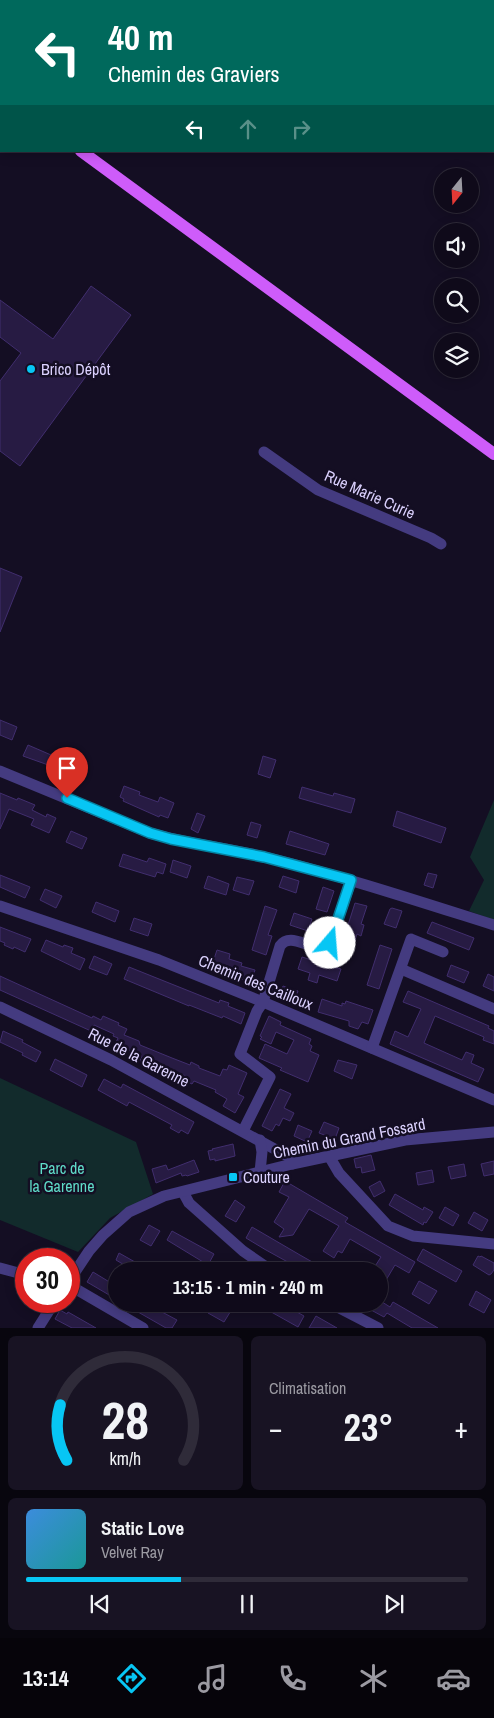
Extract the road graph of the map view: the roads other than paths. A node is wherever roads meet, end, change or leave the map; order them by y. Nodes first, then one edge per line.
1 (82, 152) edge
2 (264, 452) dead end
3 (494, 454) edge
4 (441, 544) dead end
5 (0, 771) edge
6 (351, 880) junction
7 (0, 906) edge
8 (494, 924) edge
9 (443, 952) dead end
10 (401, 969) junction
11 (263, 1002) junction
12 (0, 1007) edge
13 (494, 1009) edge
14 (372, 1048) junction
15 (494, 1100) edge
16 (243, 1130) junction
17 (494, 1132) edge
18 (260, 1140) junction
19 (329, 1156) junction
20 (292, 1164) junction
21 (260, 1172) junction
22 (183, 1192) junction
23 (494, 1244) edge
24 (259, 1262) edge
25 (80, 1264) edge
26 (0, 1268) edge
27 (15, 1272) edge
28 (80, 1291) edge
29 (347, 1312) edge
30 (47, 1313) edge
31 (38, 1328) edge
32 (143, 1328) edge
33 (378, 1328) edge

1 - 3 main road
2 - 4 street, Rue Marie Curie
5 - 6 street
6 - 8 street
6 - 11 street
7 - 11 street, Chemin des Cailloux
9 - 10 street
10 - 13 street
10 - 14 street
11 - 14 street, Chemin des Cailloux
11 - 16 street
12 - 16 street, Rue de la Garenne
14 - 15 street, Chemin des Cailloux
16 - 18 street, Rue de la Garenne
17 - 19 street, Chemin du Grand Fossard
18 - 20 street, Rue de la Garenne
18 - 21 street
19 - 20 street, Chemin du Grand Fossard
19 - 23 street
20 - 21 street, Chemin du Grand Fossard
21 - 22 street, Chemin du Grand Fossard
22 - 24 street
22 - 25 street, Chemin du Grand Fossard
26 - 27 street
28 - 32 street
29 - 33 street
30 - 31 street

